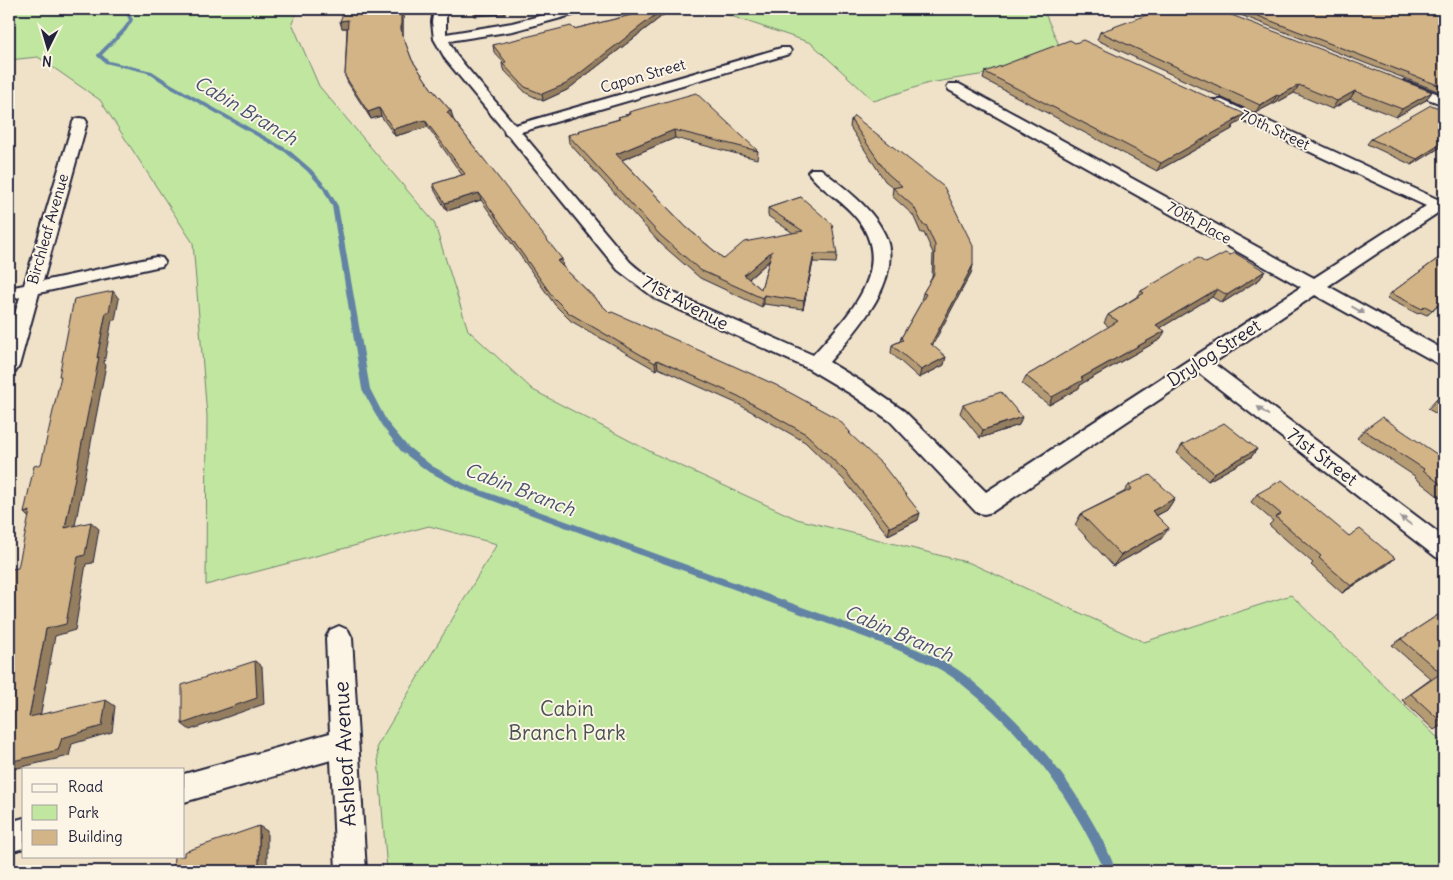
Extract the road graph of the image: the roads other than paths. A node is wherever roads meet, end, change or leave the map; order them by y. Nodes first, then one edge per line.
1 (440, 9) edge
2 (579, 9) edge
3 (440, 39) junction
4 (785, 51) dead end
5 (1390, 80) edge
6 (954, 87) dead end
7 (1202, 96) edge
8 (1444, 101) edge
9 (80, 122) dead end
10 (510, 131) junction
11 (816, 172) dead end
12 (1442, 205) edge
13 (156, 262) dead end
14 (1315, 287) junction
15 (31, 290) junction
16 (9, 294) edge
17 (1444, 358) edge
18 (1199, 363) junction
19 (816, 364) junction
20 (9, 366) edge
21 (984, 505) joint
22 (1444, 550) edge
23 (339, 638) dead end
24 (343, 743) junction
25 (185, 788) edge
26 (22, 834) edge
27 (9, 837) edge
28 (351, 871) edge

1 - 3 street
2 - 3 street
3 - 10 street, 71st Avenue
4 - 10 street, Capon Street
5 - 8 street
6 - 14 street, 70th Place
7 - 12 street, 70th Street
9 - 15 street, Birchleaf Avenue
10 - 19 street, 71st Avenue
11 - 19 street
12 - 14 street, Drylog Street
13 - 15 street
14 -> 17 street, 70th Place
14 - 18 street, Drylog Street
15 - 16 street
15 - 20 street, Birchleaf Avenue
18 - 21 street, Drylog Street
22 -> 18 street, 71st Street
19 - 21 street, 71st Avenue
23 - 24 street, Ashleaf Avenue
24 - 25 street
24 - 28 street, Ashleaf Avenue
26 - 27 street

